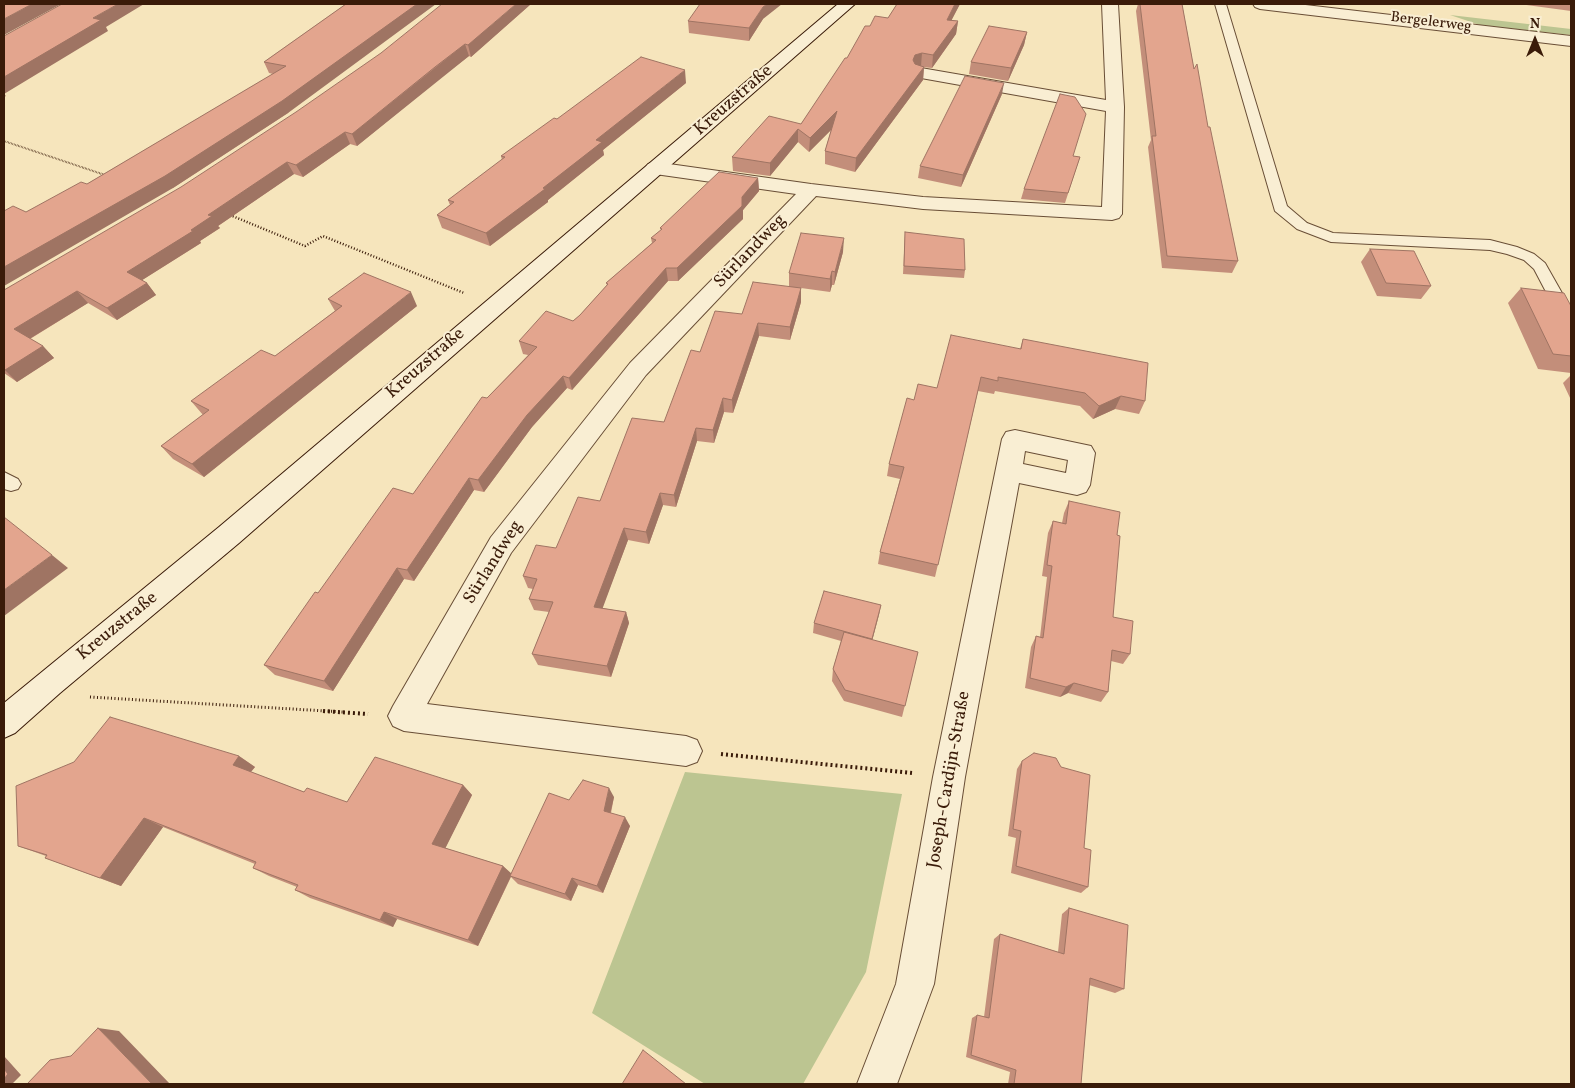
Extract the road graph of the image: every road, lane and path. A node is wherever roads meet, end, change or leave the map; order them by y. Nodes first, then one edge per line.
1 (847, 4) edge
2 (1110, 4) edge
3 (1220, 4) edge
4 (1260, 4) edge
5 (1373, 10) edge
6 (1571, 40) edge
7 (921, 74) edge
8 (1115, 107) junction
9 (4, 141) edge
10 (655, 168) junction
11 (111, 177) edge
12 (811, 190) junction
13 (226, 213) edge
14 (494, 306) junction
15 (1571, 324) edge
16 (1009, 470) dead end
17 (49, 683) junction
18 (404, 716) junction
19 (4, 723) edge
20 (686, 751) joint
21 (949, 777) junction
22 (877, 1084) edge

1 - 10 street, Kreuzstraße
2 - 8 street
3 - 15 lane
4 - 5 street, Bergelerweg
5 - 6 street, Bergelerweg
7 - 8 street
8 - 12 street, Sürlandweg
9 - 11 path
10 - 12 street, Sürlandweg
10 - 14 street, Kreuzstraße
12 - 18 street, Sürlandweg
13 - 14 path
14 - 17 street, Kreuzstraße
16 - 21 street, Joseph-Cardijn-Straße
17 - 18 path
17 - 19 street, Kreuzstraße
18 - 20 street
20 - 21 path
21 - 22 street, Joseph-Cardijn-Straße

